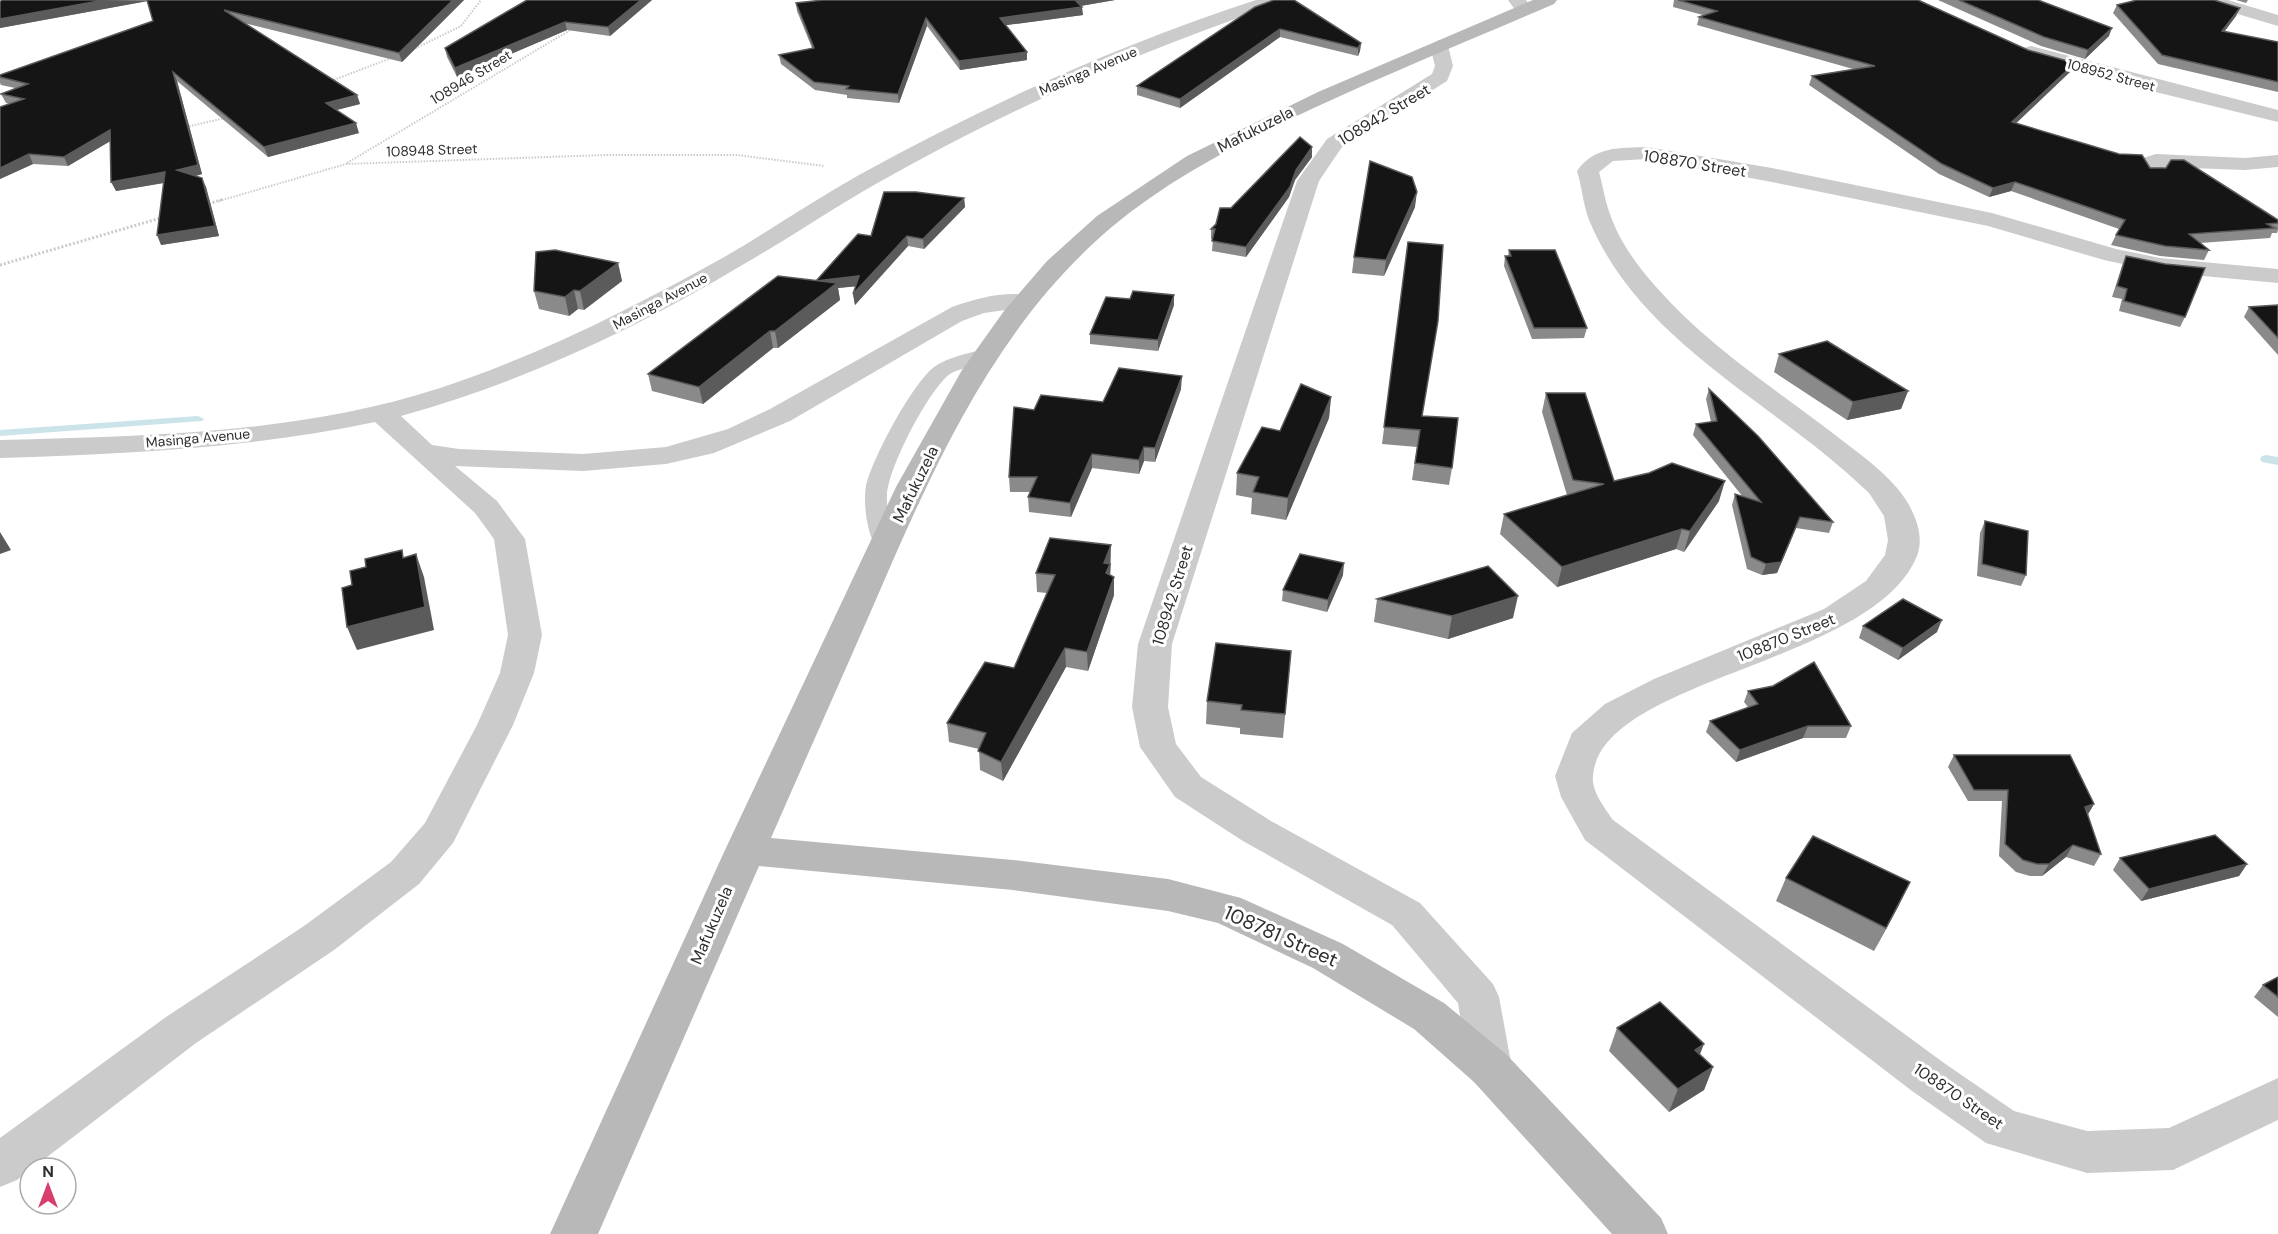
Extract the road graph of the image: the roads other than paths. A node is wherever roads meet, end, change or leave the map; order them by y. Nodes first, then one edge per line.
1 (1273, 0) edge
2 (1548, 0) edge
3 (2210, 0) edge
4 (1520, 5) edge
5 (2278, 21) edge
6 (2012, 44) edge
7 (1439, 46) junction
8 (2278, 116) edge
9 (2278, 161) edge
10 (2154, 170) edge
11 (2278, 276) edge
12 (1024, 301) junction
13 (986, 355) junction
14 (382, 413) junction
15 (0, 449) edge
16 (423, 453) junction
17 (885, 544) junction
18 (744, 850) junction
19 (1490, 1068) junction
20 (2278, 1098) edge
21 (0, 1164) edge
22 (574, 1234) edge
23 (1644, 1234) edge

1 - 14 street, Masinga Avenue
2 - 4 main road, Mafukuzela
3 - 5 street
4 - 7 main road, Mafukuzela
6 - 8 street, 108952 Street
7 - 12 main road, Mafukuzela
7 - 19 street, 108942 Street
9 - 10 street
11 - 20 street, 108870 Street
12 - 13 main road, Mafukuzela
12 - 16 street
13 - 17 main road, Mafukuzela
13 - 17 lane
14 - 15 street, Masinga Avenue
14 - 16 street
16 - 21 street
17 - 18 main road, Mafukuzela
18 - 19 main road, 108781 Street
18 - 22 main road, Mafukuzela
19 - 23 main road, 108781 Street

